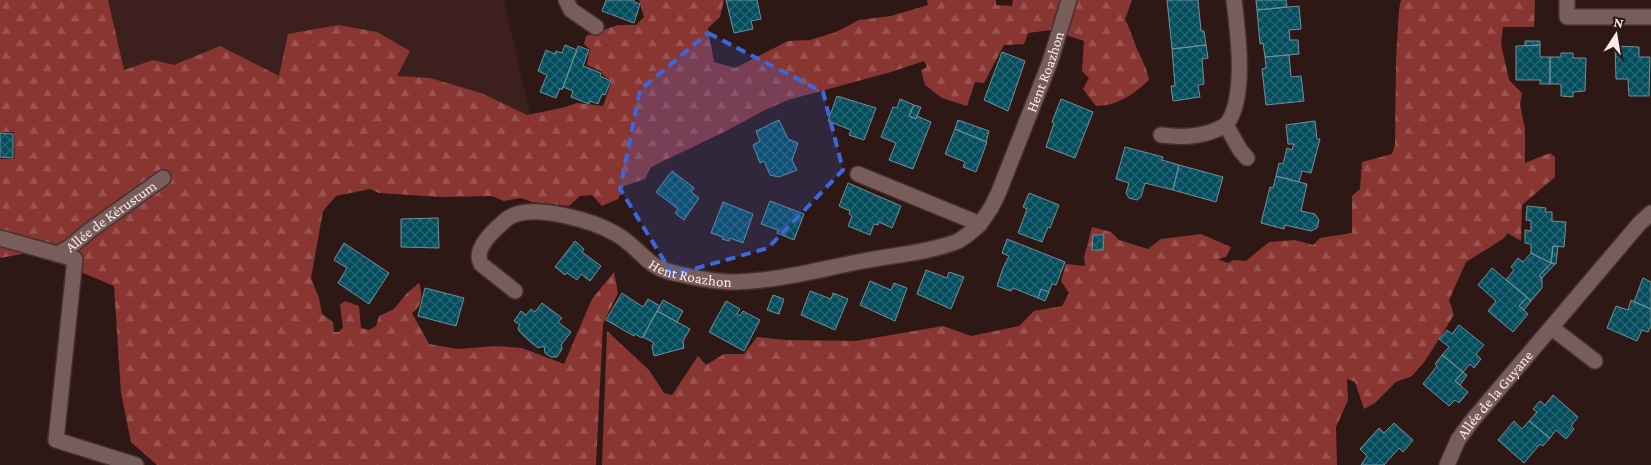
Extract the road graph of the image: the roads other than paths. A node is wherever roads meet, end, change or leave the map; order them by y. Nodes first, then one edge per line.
1 (566, 0) edge
2 (1068, 0) edge
3 (1234, 0) edge
4 (1567, 0) edge
5 (1651, 17) edge
6 (596, 27) dead end
7 (1226, 125) junction
8 (1161, 135) dead end
9 (1247, 158) dead end
10 (858, 174) dead end
11 (163, 178) dead end
12 (1651, 212) edge
13 (980, 224) junction
14 (0, 238) edge
15 (57, 254) junction
16 (515, 291) dead end
17 (1552, 328) junction
18 (1595, 361) dead end
19 (136, 465) edge
20 (1447, 465) edge

1 - 6 street
2 - 13 street, Hent Roazhon
3 - 7 street
4 - 5 street
7 - 8 street
7 - 9 street
10 - 13 street
11 - 15 street, Allée de Kérustum
12 - 17 street, Allée de la Guyane
13 - 16 street, Hent Roazhon
14 - 15 street, Allée de Kérustum
15 - 19 street
17 - 18 street
17 - 20 street, Allée de la Guyane

